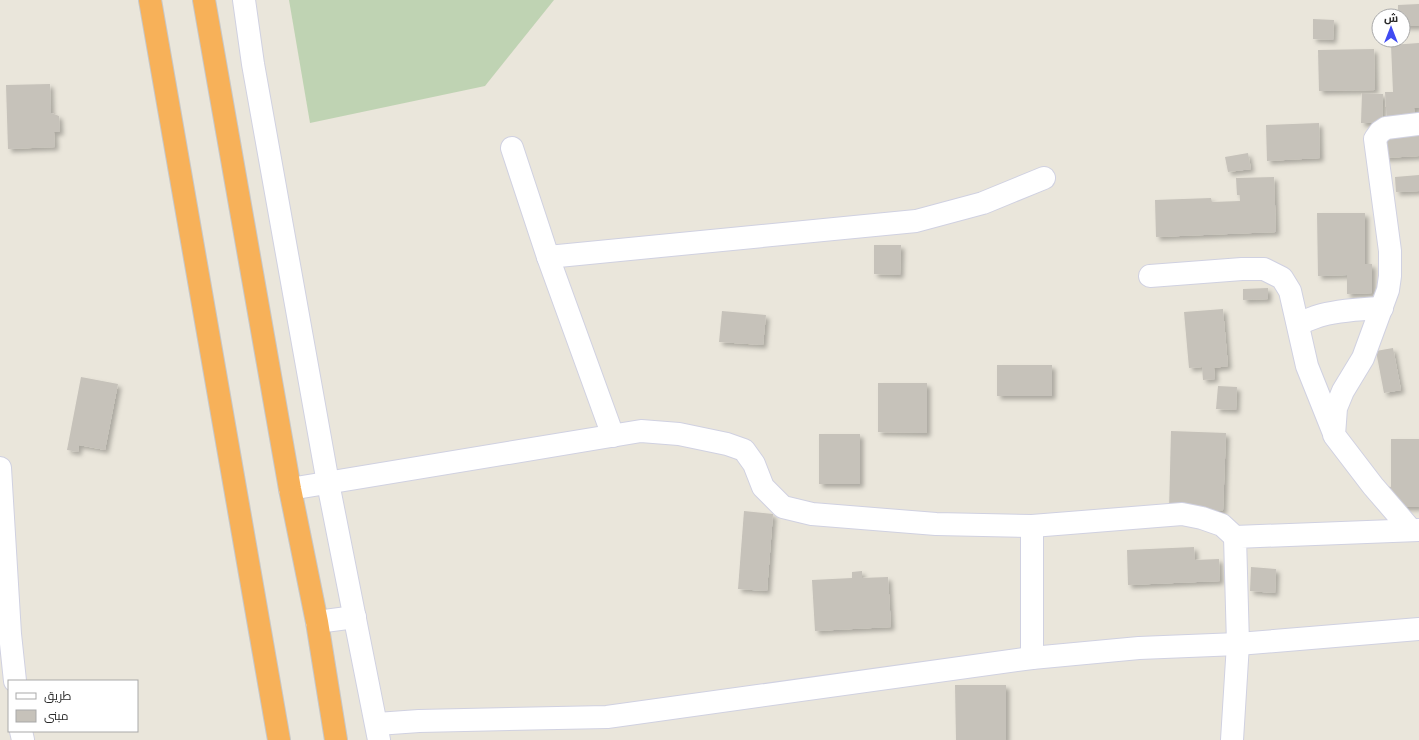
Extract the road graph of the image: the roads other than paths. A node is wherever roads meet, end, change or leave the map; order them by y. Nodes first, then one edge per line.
1 (150, 0) edge
2 (204, 0) edge
3 (244, 0) edge
4 (1419, 124) edge
5 (512, 148) dead end
6 (1044, 178) dead end
7 (548, 257) junction
8 (1150, 276) dead end
9 (1382, 308) junction
10 (1298, 324) junction
11 (1334, 435) junction
12 (613, 436) junction
13 (0, 468) edge
14 (328, 483) junction
15 (290, 489) junction
16 (1032, 526) junction
17 (1415, 530) edge
18 (1235, 537) junction
19 (355, 617) junction
20 (317, 622) junction
21 (1419, 629) edge
22 (5, 633) edge
23 (1238, 644) junction
24 (1032, 658) junction
25 (15, 680) edge
26 (378, 732) edge
27 (279, 740) edge
28 (336, 740) edge
29 (1232, 740) edge

1 - 27 highway
2 - 15 highway
3 - 14 street
4 - 9 street
5 - 7 street
6 - 7 street
7 - 12 street
8 - 10 street
9 - 10 street
9 - 11 street
10 - 11 street
11 - 17 street
12 - 14 street
12 - 16 street
13 - 22 street
14 - 15 street
14 - 19 street
15 - 20 highway
16 - 18 street
16 - 24 street
17 - 18 street
18 - 23 street
19 - 20 street
19 - 26 street
20 - 28 highway
21 - 23 street
22 - 25 street
23 - 24 street
23 - 29 street
24 - 26 street

